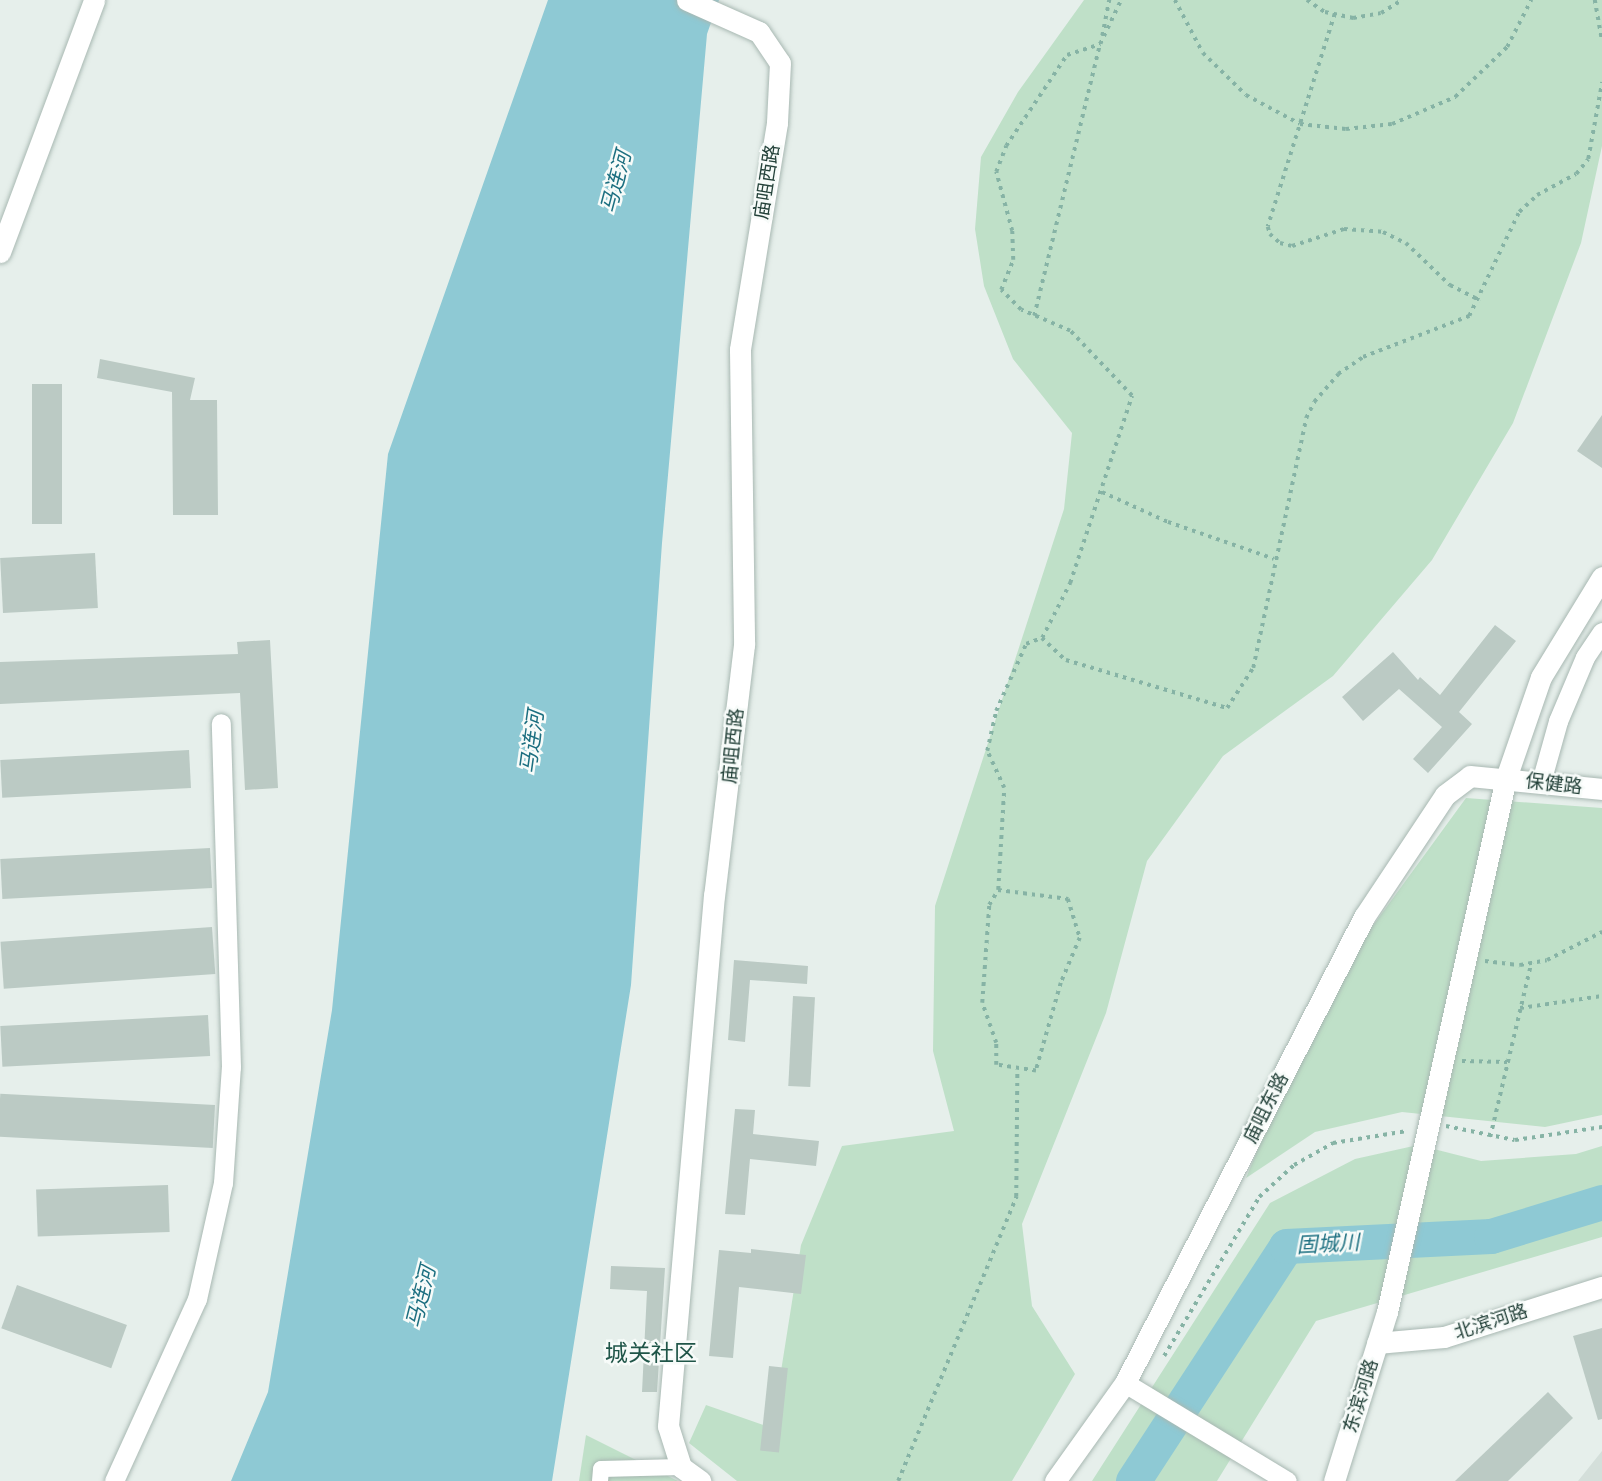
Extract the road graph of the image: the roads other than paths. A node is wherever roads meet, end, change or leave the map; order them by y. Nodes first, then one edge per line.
1 (94, 0) edge
2 (687, 0) edge
3 (0, 252) edge
4 (1602, 577) edge
5 (1602, 632) edge
6 (221, 723) dead end
7 (1506, 778) junction
8 (1541, 782) junction
9 (1602, 789) edge
10 (1602, 1287) edge
11 (1377, 1343) junction
12 (1125, 1383) junction
13 (681, 1467) junction
14 (114, 1481) edge
15 (600, 1481) edge
16 (700, 1481) edge
17 (1055, 1481) edge
18 (1287, 1481) edge
19 (1334, 1481) edge

1 - 3 street
2 - 13 street, 庙咀西路
4 - 7 street, 东滨河路
5 - 8 street
6 - 14 street
7 - 8 street, 保健路
7 - 11 street, 东滨河路
7 - 12 street, 庙咀东路
8 - 9 street, 保健路
10 - 11 street, 北滨河路
11 - 19 street, 东滨河路
12 - 17 street, 庙咀东路
12 - 18 street
13 - 15 street
13 - 16 street

